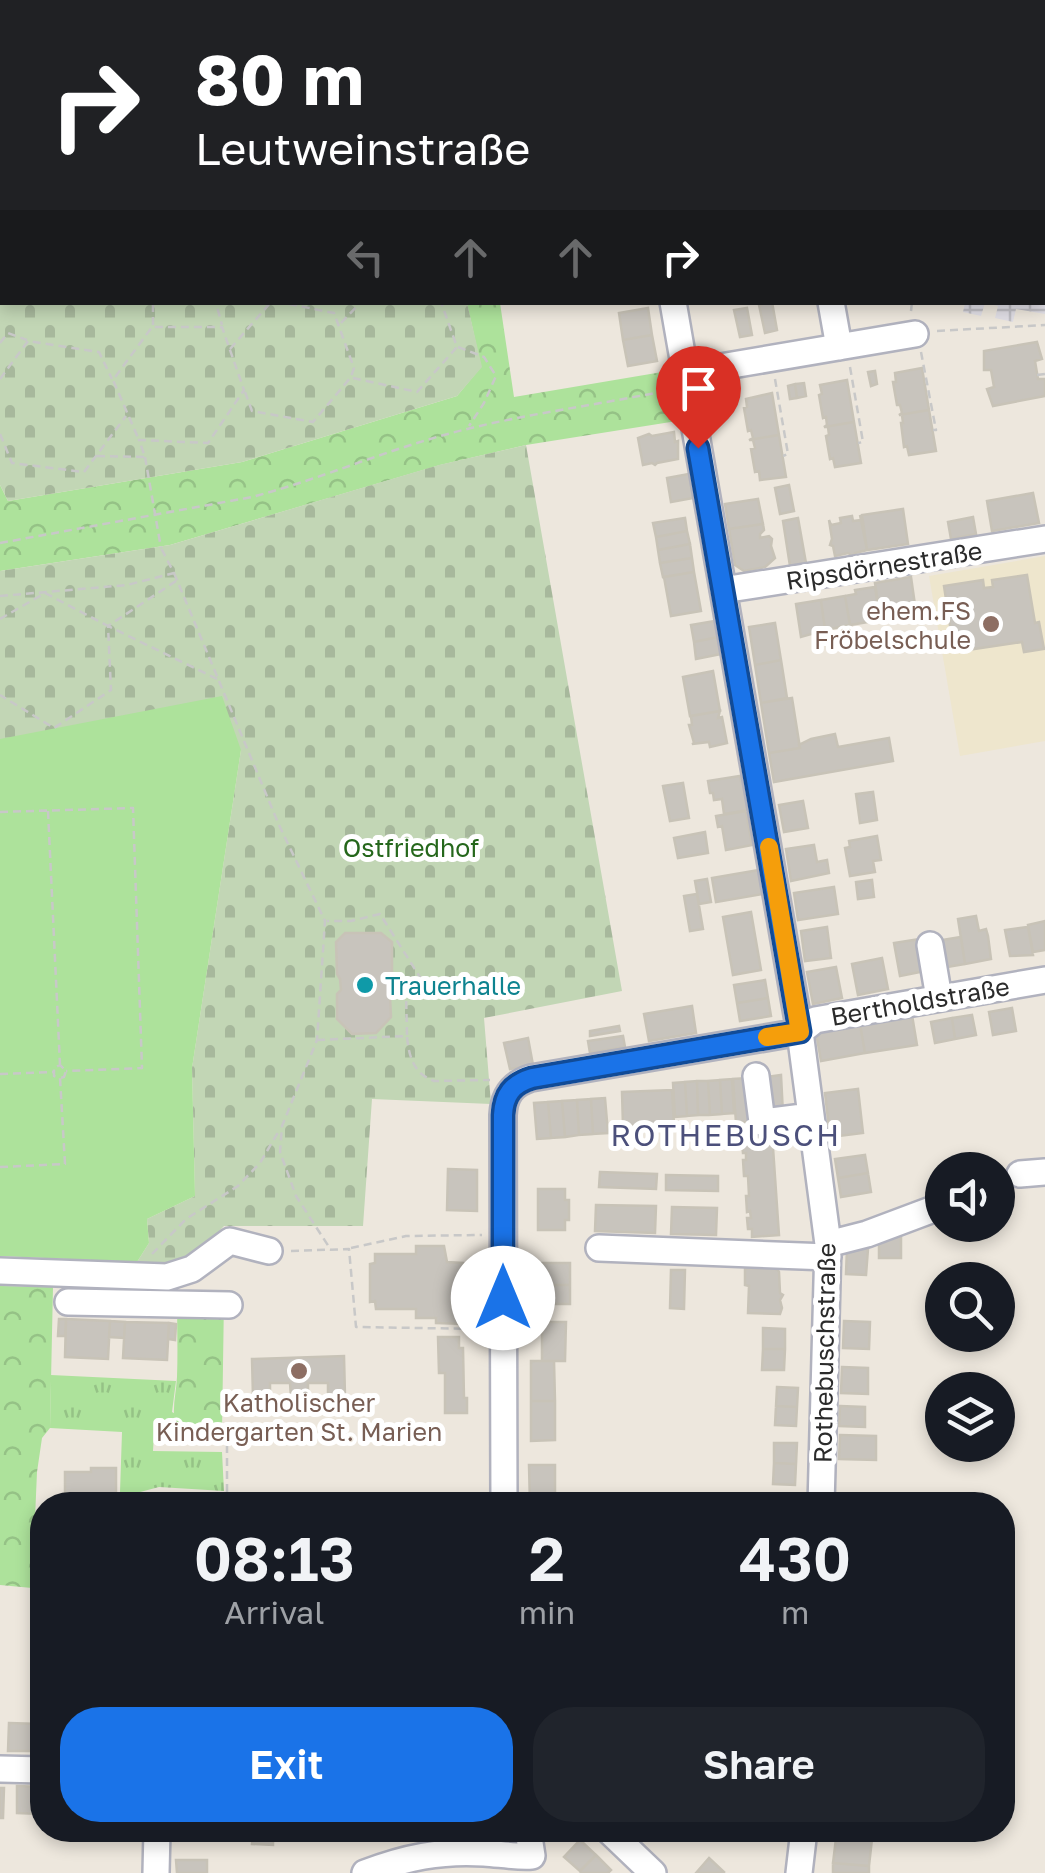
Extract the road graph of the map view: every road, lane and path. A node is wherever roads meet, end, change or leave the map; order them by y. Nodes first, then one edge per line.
1 (153, 305) edge
2 (216, 305) edge
3 (267, 305) edge
4 (294, 305) edge
5 (332, 305) edge
6 (358, 305) edge
7 (442, 305) edge
8 (674, 305) edge
9 (832, 305) edge
10 (334, 313) junction
11 (1045, 325) edge
12 (339, 326) junction
13 (152, 327) junction
14 (222, 327) junction
15 (915, 334) junction
16 (28, 341) junction
17 (0, 343) edge
18 (843, 346) junction
19 (457, 347) junction
20 (230, 349) junction
21 (771, 358) junction
22 (1045, 374) edge
23 (1037, 375) dead end
24 (351, 377) junction
25 (0, 379) edge
26 (112, 380) junction
27 (686, 380) junction
28 (244, 390) junction
29 (127, 415) junction
30 (467, 430) junction
31 (933, 430) dead end
32 (0, 434) edge
33 (139, 440) junction
34 (858, 442) dead end
35 (97, 456) junction
36 (783, 456) dead end
37 (145, 457) junction
38 (1045, 539) edge
39 (0, 542) edge
40 (174, 573) junction
41 (177, 580) junction
42 (723, 590) junction
43 (45, 593) junction
44 (0, 596) edge
45 (0, 619) edge
46 (108, 626) junction
47 (218, 680) junction
48 (0, 696) edge
49 (48, 810) junction
50 (0, 812) edge
51 (326, 920) junction
52 (930, 945) dead end
53 (1045, 981) edge
54 (939, 998) junction
55 (800, 1032) junction
56 (407, 1036) junction
57 (317, 1040) junction
58 (60, 1065) junction
59 (53, 1072) junction
60 (66, 1072) junction
61 (0, 1074) edge
62 (756, 1076) dead end
63 (60, 1078) junction
64 (506, 1095) junction
65 (812, 1116) junction
66 (282, 1126) junction
67 (0, 1167) edge
68 (925, 1211) edge
69 (503, 1235) junction
70 (349, 1248) junction
71 (599, 1248) dead end
72 (331, 1250) junction
73 (828, 1250) junction
74 (270, 1251) joint
75 (0, 1271) edge
76 (130, 1277) junction
77 (68, 1302) dead end
78 (229, 1306) dead end
79 (503, 1330) junction
80 (227, 1444) dead end
81 (227, 1492) edge
82 (504, 1492) edge
83 (821, 1492) edge
84 (0, 1769) edge
85 (30, 1770) edge
86 (157, 1842) edge
87 (530, 1842) edge
88 (621, 1842) edge
89 (803, 1842) edge
90 (156, 1873) edge
91 (364, 1873) edge
92 (653, 1873) edge
93 (799, 1873) edge

1 - 13 path
2 - 14 path
3 - 20 path
4 - 10 path
5 - 10 path
6 - 12 path
7 - 19 path
8 - 27 street, Rothebuschstraße
9 - 18 street
10 - 12 path
11 - 15 path
12 - 24 path
13 - 14 path
13 - 26 path
14 - 20 path
15 - 18 street
15 - 31 path
16 - 17 path
16 - 25 path
16 - 26 path
18 - 21 street
18 - 34 path
19 - 24 path
19 - 30 path
20 - 28 path
21 - 27 street
21 - 36 path
22 - 23 path
24 - 28 path
26 - 29 path
27 - 30 path
27 - 42 street, Rothebuschstraße
28 - 33 path
29 - 33 path
29 - 35 path
30 - 39 path
32 - 35 path
33 - 37 path
35 - 37 path
37 - 40 path, bridge
38 - 42 street, Ripsdörnestraße
40 - 41 path
40 - 43 path
41 - 46 path
41 - 47 path
42 - 55 street, Rothebuschstraße
43 - 44 path
43 - 45 path
43 - 46 path
46 - 47 path
46 - 48 path
47 - 51 path
49 - 50 path
49 - 58 path
49 - 60 path
51 - 56 path
51 - 57 path
52 - 54 street
53 - 54 street, Bertholdstraße
54 - 55 street, Bertholdstraße
55 - 64 street, Bertholdstraße
55 - 65 street, Rothebuschstraße
56 - 57 path
56 - 64 path
57 - 66 path
58 - 59 path
58 - 60 path
59 - 61 path
59 - 63 path
60 - 63 path
62 - 65 street
63 - 67 path
64 - 69 street
65 - 73 street, Rothebuschstraße
66 - 72 path
66 - 76 path
68 - 73 street
69 - 70 path
69 - 79 street
70 - 72 path
70 - 79 path
71 - 73 street
72 - 74 path
73 - 83 street, Rothebuschstraße
74 - 76 street
75 - 76 street
77 - 78 street
79 - 82 street
80 - 81 path
84 - 85 street
86 - 90 street
87 - 91 street
88 - 92 street
89 - 93 street

